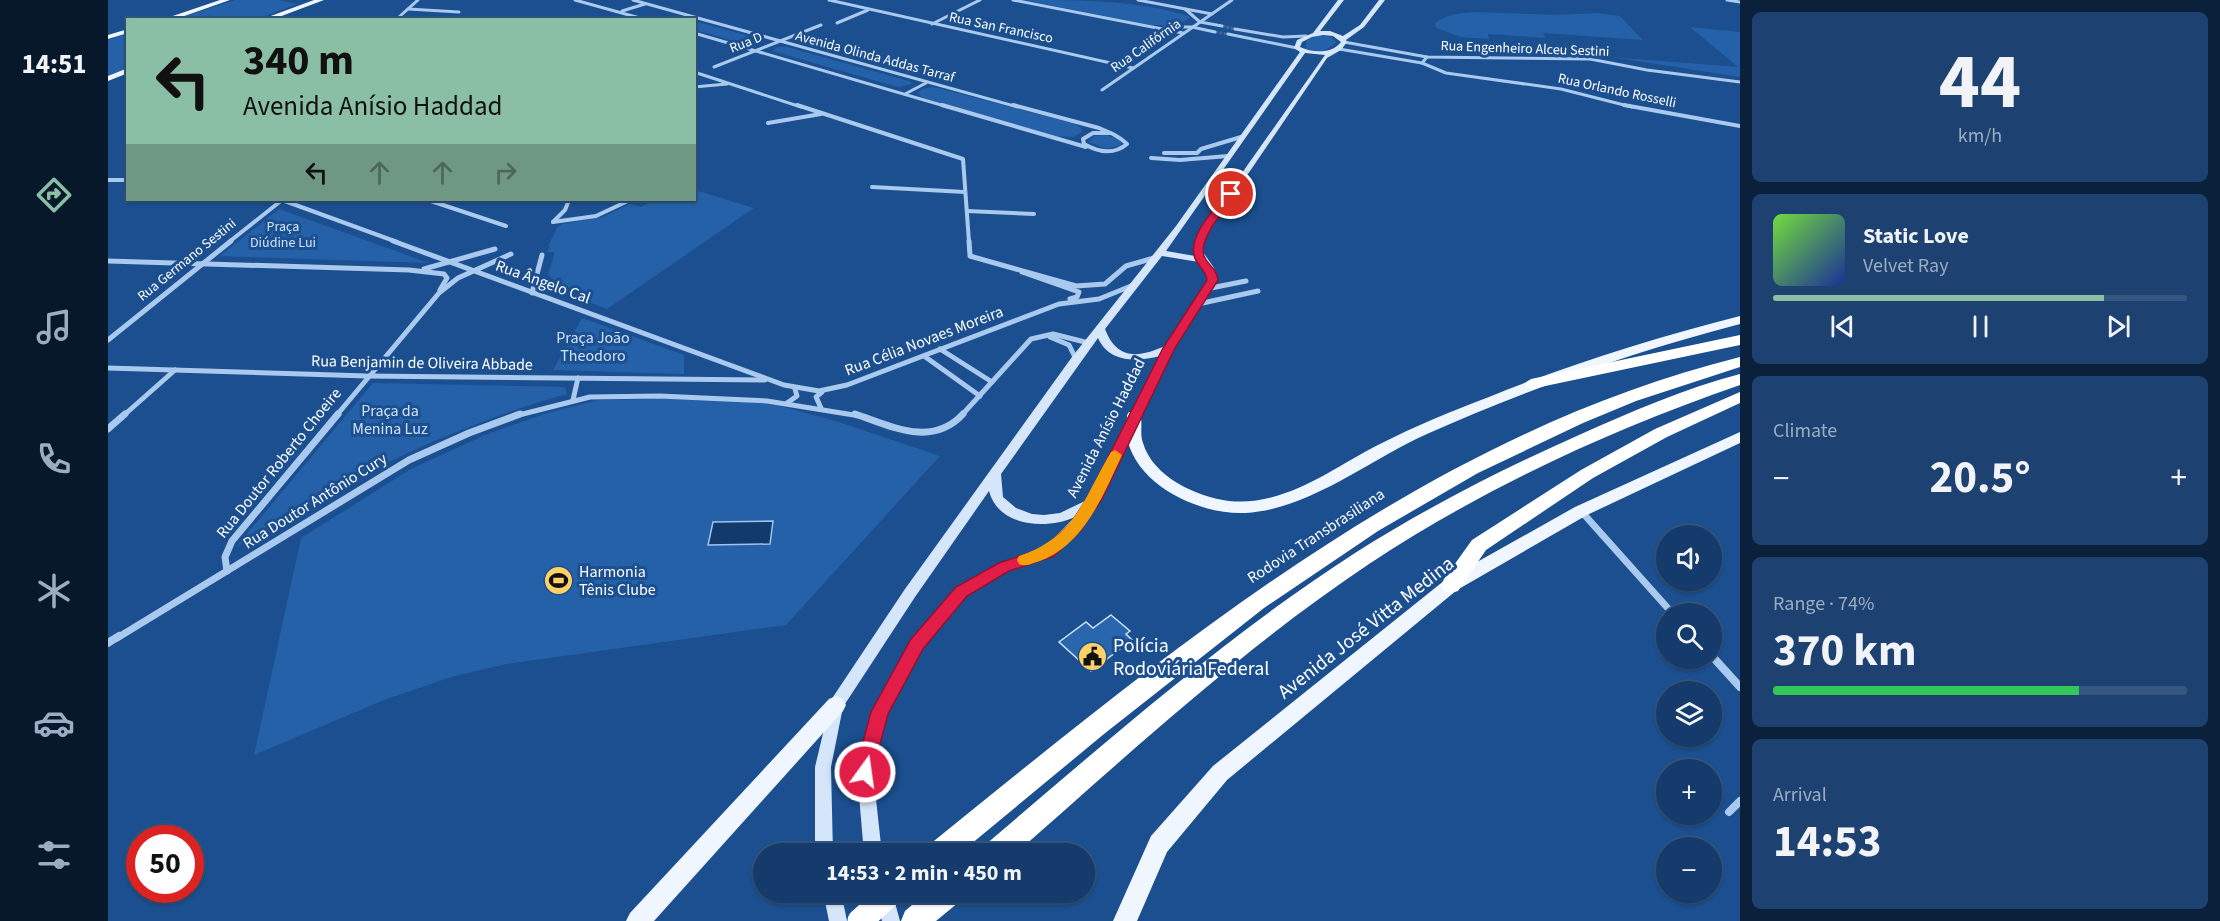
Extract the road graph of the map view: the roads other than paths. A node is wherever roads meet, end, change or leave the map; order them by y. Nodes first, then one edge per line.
1 (227, 0) edge
2 (321, 0) edge
3 (418, 0) edge
4 (575, 0) edge
5 (633, 0) edge
6 (829, 0) edge
7 (980, 0) edge
8 (1013, 0) edge
9 (1138, 0) edge
10 (1232, 0) edge
11 (1341, 0) edge
12 (1382, 0) edge
13 (1727, 0) edge
14 (293, 1) edge
15 (1020, 1) edge
16 (1740, 2) edge
17 (309, 4) junction
18 (645, 4) junction
19 (408, 9) junction
20 (869, 9) junction
21 (1184, 9) junction
22 (459, 12) dead end
23 (618, 12) junction
24 (1212, 14) junction
25 (170, 18) edge
26 (269, 18) edge
27 (401, 18) edge
28 (640, 18) edge
29 (694, 18) edge
30 (696, 19) edge
31 (1200, 22) junction
32 (837, 23) dead end
33 (931, 24) junction
34 (820, 25) dead end
35 (1222, 26) tunnel mouth
36 (1150, 27) junction
37 (1192, 27) junction
38 (1234, 29) tunnel mouth
39 (126, 32) edge
40 (1215, 32) tunnel mouth
41 (1183, 33) junction
42 (1316, 33) junction
43 (696, 34) edge
44 (1228, 34) tunnel mouth
45 (1306, 36) junction
46 (108, 37) edge
47 (1344, 41) junction
48 (778, 42) junction
49 (1339, 49) junction
50 (1383, 49) junction
51 (756, 50) junction
52 (1300, 50) junction
53 (1329, 53) junction
54 (1378, 56) junction
55 (1427, 57) junction
56 (1422, 63) junction
57 (714, 67) dead end
58 (1133, 68) junction
59 (126, 70) edge
60 (696, 73) edge
61 (108, 80) edge
62 (1740, 82) edge
63 (926, 83) junction
64 (730, 84) junction
65 (696, 87) edge
66 (1102, 90) dead end
67 (905, 94) junction
68 (824, 114) junction
69 (768, 123) dead end
70 (1739, 126) edge
71 (1112, 133) junction
72 (1241, 137) junction
73 (1089, 147) junction
74 (1202, 149) junction
75 (1166, 153) junction
76 (1199, 155) junction
77 (1228, 156) junction
78 (1152, 158) dead end
79 (1170, 161) junction
80 (108, 180) edge
81 (126, 180) edge
82 (872, 187) dead end
83 (965, 192) junction
84 (281, 201) edge
85 (285, 201) edge
86 (431, 201) edge
87 (569, 201) edge
88 (628, 201) edge
89 (967, 211) junction
90 (1034, 213) dead end
91 (506, 226) dead end
92 (495, 249) dead end
93 (511, 254) dead end
94 (542, 255) dead end
95 (1157, 256) junction
96 (1200, 259) junction
97 (108, 261) edge
98 (446, 262) junction
99 (202, 264) junction
100 (409, 270) junction
101 (474, 272) junction
102 (1246, 282) dead end
103 (1132, 286) junction
104 (1074, 288) junction
105 (1206, 289) junction
106 (1258, 291) dead end
107 (439, 293) junction
108 (532, 293) junction
109 (1059, 304) junction
110 (1198, 304) junction
111 (1740, 320) edge
112 (1100, 330) junction
113 (1041, 335) junction
114 (108, 340) edge
115 (1740, 340) edge
116 (1089, 343) junction
117 (1169, 348) junction
118 (940, 349) junction
119 (1112, 352) junction
120 (924, 356) junction
121 (1076, 359) junction
122 (1740, 362) edge
123 (108, 368) edge
124 (175, 370) junction
125 (367, 376) junction
126 (578, 378) junction
127 (1740, 379) edge
128 (771, 380) junction
129 (992, 382) junction
130 (1531, 384) junction
131 (795, 389) junction
132 (825, 391) junction
133 (980, 396) junction
134 (1740, 396) edge
135 (573, 400) junction
136 (787, 403) junction
137 (821, 408) junction
138 (1134, 415) junction
139 (108, 429) edge
140 (1740, 437) edge
141 (998, 469) junction
142 (1095, 499) junction
143 (1581, 511) junction
144 (227, 571) junction
145 (1451, 585) junction
146 (1663, 603) edge
147 (108, 643) edge
148 (1722, 667) edge
149 (1740, 687) edge
150 (836, 705) junction
151 (1740, 801) edge
152 (1729, 812) dead end
153 (824, 843) edge
154 (872, 843) edge
155 (952, 843) edge
156 (1007, 843) edge
157 (834, 903) edge
158 (880, 903) edge
159 (886, 903) edge
160 (638, 921) edge
161 (838, 921) edge
162 (860, 921) edge
163 (891, 921) edge
164 (1125, 921) edge

1 - 25 main road
2 - 17 main road
3 - 19 street
4 - 23 street
5 - 18 street, Avenida Olinda Addas Tarraf
6 - 20 street, Rua San Francisco
7 - 33 street
8 - 15 street
9 - 21 street
10 - 24 street, Rua Califórnia
11 - 42 main road
12 - 47 main road
13 - 16 street
14 - 17 main road
15 - 36 street
17 - 26 main road
18 - 23 street
18 - 29 street, Avenida Olinda Addas Tarraf
19 - 22 street
19 - 27 street
20 - 32 street
20 - 33 street, Rua San Francisco
21 - 24 street
21 - 31 street
23 - 28 street
24 - 31 street, Rua Califórnia
30 - 48 street, Avenida Olinda Addas Tarraf
31 - 35 street
31 - 37 street, Rua Califórnia
33 - 58 street, Rua San Francisco
34 - 48 street, Rua D
36 - 37 street
36 - 41 street
37 - 40 street
37 - 41 street, Rua Califórnia
38 - 45 street
39 - 46 main road
41 - 58 street, Rua Califórnia
42 - 45 main road
42 - 47 main road
43 - 51 street, Avenida Olinda Addas Tarraf
44 - 52 street
45 - 52 main road
47 - 49 main road
47 - 50 street, Rua Engenheiro Alceu Sestini
48 - 51 street, Rua D
48 - 63 street, Avenida Olinda Addas Tarraf
49 - 53 main road
49 - 54 street, Rua Orlando Rosselli
50 - 54 street
50 - 55 street, Rua Engenheiro Alceu Sestini
51 - 57 street, Rua D
51 - 67 street, Avenida Olinda Addas Tarraf
52 - 53 main road
52 - 72 main road
53 - 96 main road
54 - 56 street, Rua Orlando Rosselli
55 - 56 street
55 - 62 street, Rua Engenheiro Alceu Sestini
56 - 70 street, Rua Orlando Rosselli
58 - 66 street, Rua Califórnia
59 - 61 main road
60 - 64 street
63 - 67 street
63 - 71 street, Avenida Olinda Addas Tarraf
64 - 65 street
64 - 68 street
67 - 73 street, Avenida Olinda Addas Tarraf
68 - 69 street
68 - 83 street
71 - 73 street
71 - 73 street, Avenida Olinda Addas Tarraf
72 - 74 street
72 - 77 main road
74 - 75 street
74 - 76 street
75 - 76 street
75 - 79 street
76 - 77 street
76 - 79 street
77 - 95 main road
78 - 79 street
80 - 81 street
82 - 83 street
83 - 89 street
84 - 99 street, Rua Germano Sestini
85 - 98 street, Rua Ângelo Cal
86 - 91 street
87 - 88 street
89 - 90 street
89 - 104 street
92 - 98 street
93 - 101 street, Rua Doutor Roberto Choeire
94 - 108 street
95 - 96 main road
95 - 103 main road
95 - 104 street
96 - 105 main road
97 - 99 street
98 - 100 street
98 - 101 street, Rua Ângelo Cal
99 - 100 street
99 - 114 street, Rua Germano Sestini
100 - 107 street
101 - 107 street, Rua Doutor Roberto Choeire
101 - 108 street, Rua Ângelo Cal
102 - 105 street
103 - 109 street, Rua Célia Novaes Moreira
103 - 112 main road
104 - 109 street, Rua Célia Novaes Moreira
105 - 110 main road, Avenida Anísio Haddad
106 - 110 street
107 - 125 street, Rua Doutor Roberto Choeire
108 - 128 street, Rua Ângelo Cal
109 - 118 street, Rua Célia Novaes Moreira
110 - 117 main road, Avenida Anísio Haddad
111 - 130 main road
112 - 116 main road
112 - 119 main road
113 - 116 street
113 - 121 street
113 - 129 street, Rua Doutor Antônio Cury
115 - 130 highway
116 - 119 main road
116 - 121 main road
117 - 119 main road
117 - 138 main road, Avenida Anísio Haddad
118 - 120 street, Rua Célia Novaes Moreira
118 - 129 street
120 - 132 street, Rua Célia Novaes Moreira
120 - 133 street
121 - 141 main road
122 - 155 highway, Rodovia Transbrasiliana
123 - 124 street, Rua Benjamin de Oliveira Abbade
124 - 125 street, Rua Benjamin de Oliveira Abbade
124 - 139 street
125 - 126 street, Rua Benjamin de Oliveira Abbade
125 - 144 street, Rua Doutor Roberto Choeire
126 - 128 street, Rua Benjamin de Oliveira Abbade
126 - 135 street
127 - 156 highway
128 - 131 street, Rua Ângelo Cal
129 - 133 street, Rua Doutor Antônio Cury
130 - 138 main road
131 - 132 street, Rua Célia Novaes Moreira
131 - 136 street
132 - 137 street
133 - 137 street, Rua Doutor Antônio Cury
134 - 145 highway
135 - 136 street, Rua Doutor Antônio Cury
135 - 144 street, Rua Doutor Antônio Cury
136 - 137 street, Rua Doutor Antônio Cury
138 - 142 main road, Avenida Anísio Haddad
140 - 143 main road, Avenida José Vitta Medina
141 - 142 main road
141 - 150 main road
142 - 154 main road, Avenida Anísio Haddad
143 - 145 main road, Avenida José Vitta Medina
143 - 146 street
144 - 147 street, Rua Doutor Antônio Cury
145 - 164 main road, Avenida José Vitta Medina
148 - 149 street
150 - 153 main road
150 - 160 main road
151 - 152 street
157 - 161 main road
158 - 162 highway, bridge
159 - 163 main road

